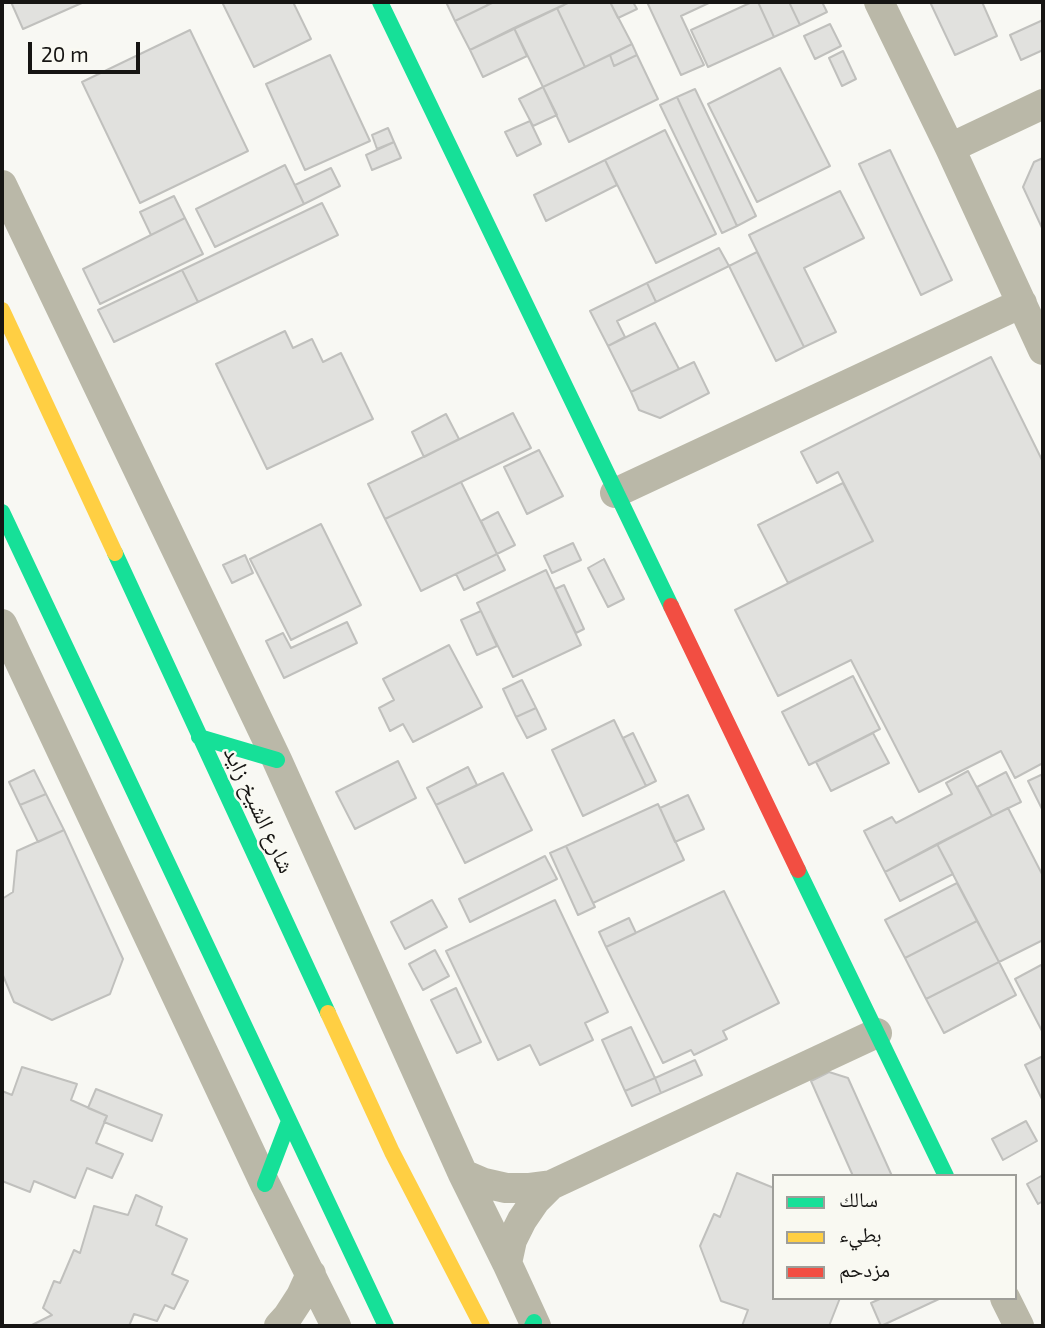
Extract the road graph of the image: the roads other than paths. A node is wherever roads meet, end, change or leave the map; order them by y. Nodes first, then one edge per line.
1 (380, 2) edge
2 (879, 2) edge
3 (1043, 104) edge
4 (950, 148) junction
5 (2, 185) edge
6 (1022, 303) junction
7 (2, 310) edge
8 (1043, 350) edge
9 (615, 493) junction
10 (2, 512) edge
11 (2, 624) edge
12 (200, 737) junction
13 (277, 760) junction
14 (877, 1033) junction
15 (289, 1121) junction
16 (463, 1174) junction
17 (945, 1174) edge
18 (265, 1184) junction
19 (551, 1185) junction
20 (507, 1263) junction
21 (311, 1274) junction
22 (1006, 1300) edge
23 (534, 1325) edge
24 (279, 1326) edge
25 (336, 1326) edge
26 (386, 1326) edge
27 (482, 1326) edge
28 (1019, 1326) edge

1 - 9 main road
2 - 4 street
3 - 4 street
4 - 6 street
5 - 13 street
6 - 8 street
6 - 9 street
7 - 12 main road, شارع الشيخ زايد
9 - 14 main road
10 - 15 main road
11 - 18 street
12 - 13 main road
12 - 27 main road, شارع الشيخ زايد
13 - 16 street
14 - 17 main road
14 - 19 street
15 - 18 main road
15 - 26 main road
16 - 19 street
16 - 20 street
18 - 21 street
19 - 20 street
20 - 23 street
21 - 24 street
21 - 25 street
22 - 28 street

